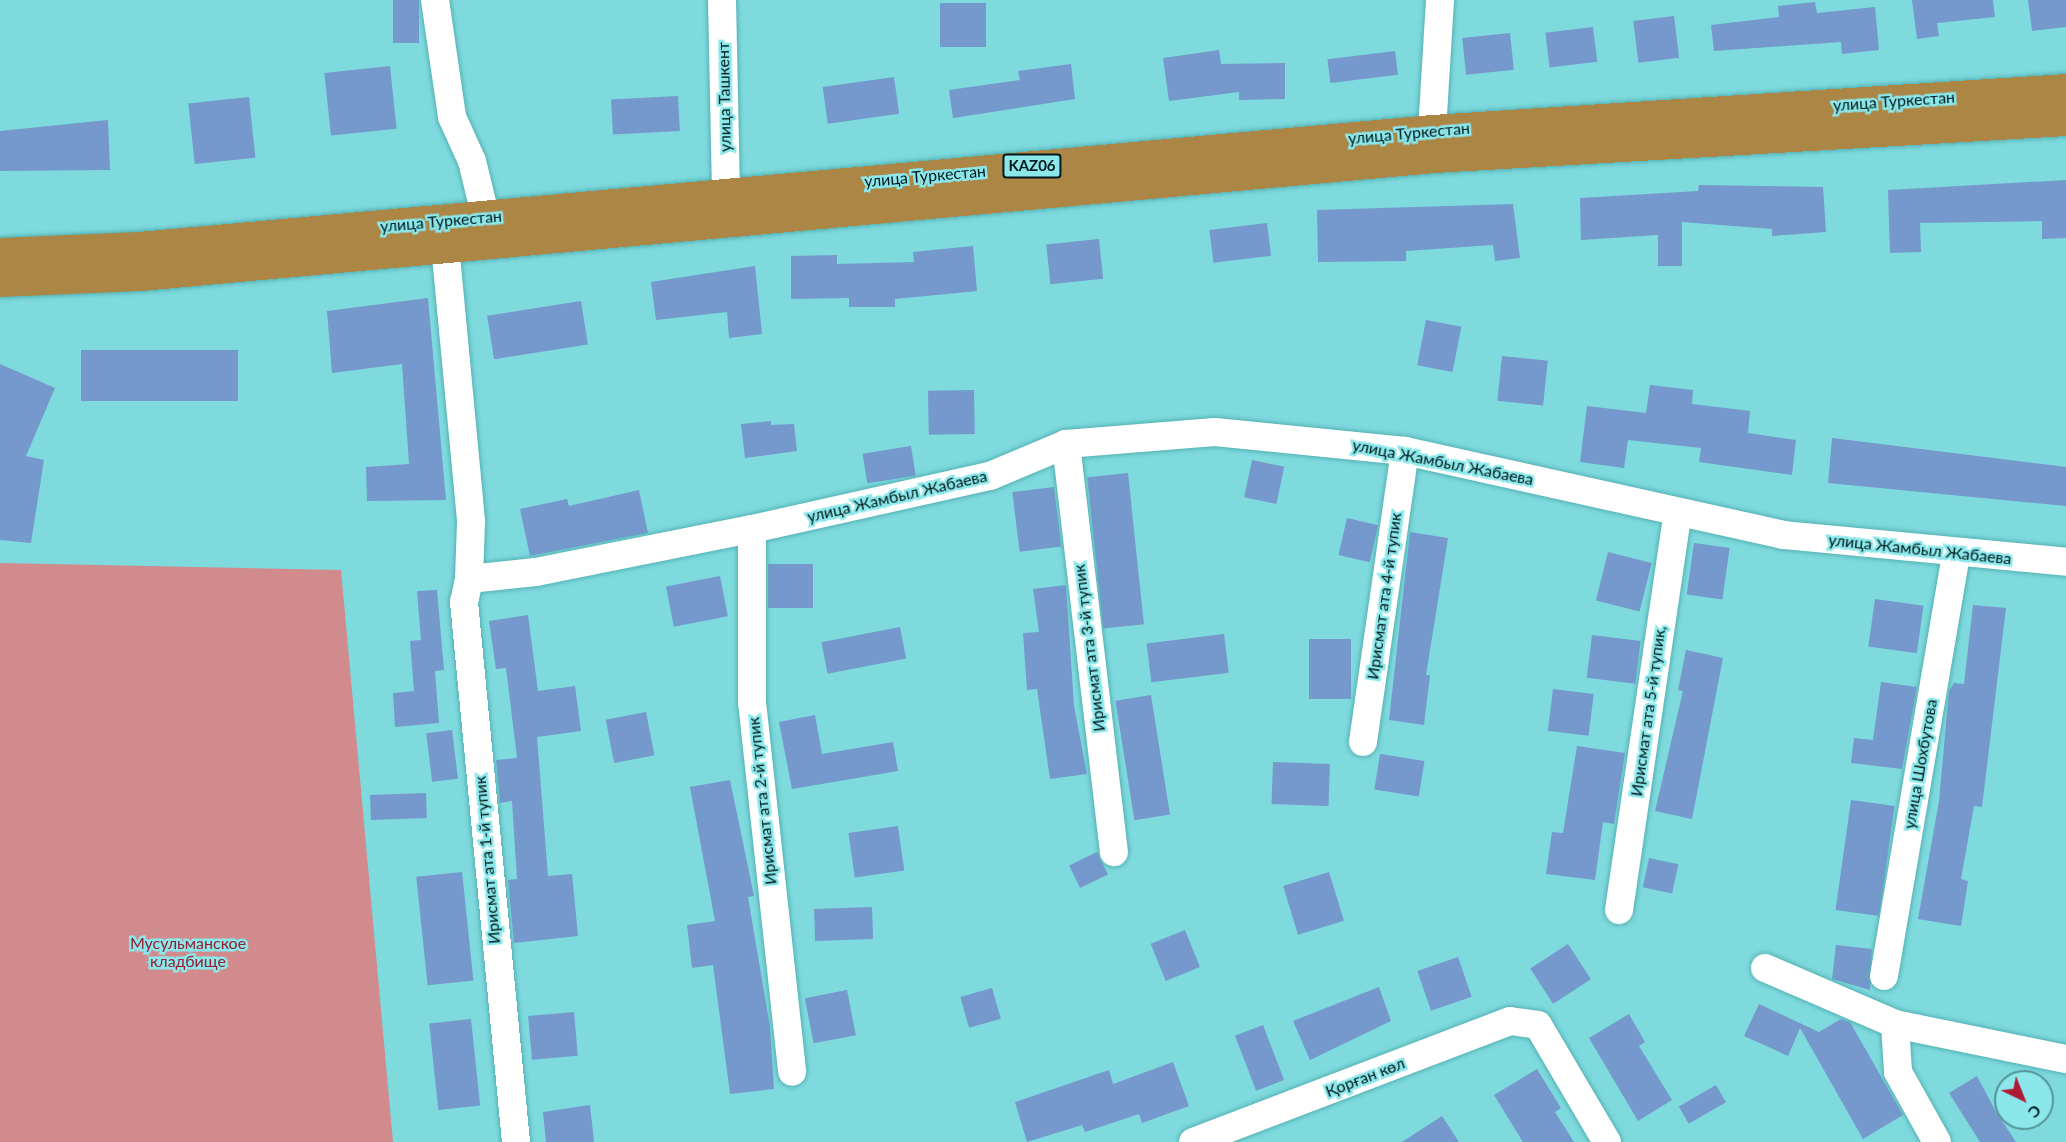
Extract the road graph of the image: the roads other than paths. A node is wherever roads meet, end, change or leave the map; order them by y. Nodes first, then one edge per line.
1 (435, 0) edge
2 (722, 0) edge
3 (1440, 0) edge
4 (2066, 90) edge
5 (2066, 119) edge
6 (1432, 131) junction
7 (726, 194) junction
8 (490, 229) junction
9 (444, 233) junction
10 (0, 254) edge
11 (0, 280) edge
12 (1066, 444) junction
13 (1406, 451) junction
14 (1678, 512) junction
15 (752, 529) junction
16 (1956, 553) junction
17 (2066, 562) edge
18 (469, 579) junction
19 (1363, 742) dead end
20 (1114, 852) dead end
21 (1619, 910) dead end
22 (1765, 968) dead end
23 (1884, 976) dead end
24 (1895, 1024) junction
25 (2066, 1059) edge
26 (792, 1072) dead end
27 (1244, 1133) edge
28 (516, 1142) edge
29 (1193, 1142) edge
30 (1607, 1142) edge
31 (1937, 1142) edge

1 - 8 street
2 - 7 street, улица Ташкент
3 - 6 street
4 - 6 highway, улица Туркестан / KАZ06
5 - 8 highway, улица Туркестан / KАZ06
6 - 7 highway, улица Туркестан / KАZ06
7 - 8 highway, улица Туркестан / KАZ06
8 - 9 highway, улица Туркестан / KАZ06
9 - 10 highway, улица Туркестан / KАZ06
9 - 11 highway, улица Туркестан / KАZ06
9 - 18 street
12 - 13 street, улица Жамбыл Жабаева
12 - 15 street, улица Жамбыл Жабаева
12 - 20 street, Ирисмат ата 3-й тупик
13 - 14 street, улица Жамбыл Жабаева
13 - 19 street, Ирисмат ата 4-й тупик
14 - 16 street, улица Жамбыл Жабаева
14 - 21 street, Ирисмат ата 5-й тупик,
15 - 18 street, улица Жамбыл Жабаева
15 - 26 street, Ирисмат ата 2-й тупик
16 - 17 street, улица Жамбыл Жабаева
16 - 23 street, улица Шохбутова
18 - 28 street, Ирисмат ата 1-й тупик
22 - 24 street
24 - 25 street
24 - 31 street
27 - 29 street, Қорған көл
27 - 30 street, Қорған көл

